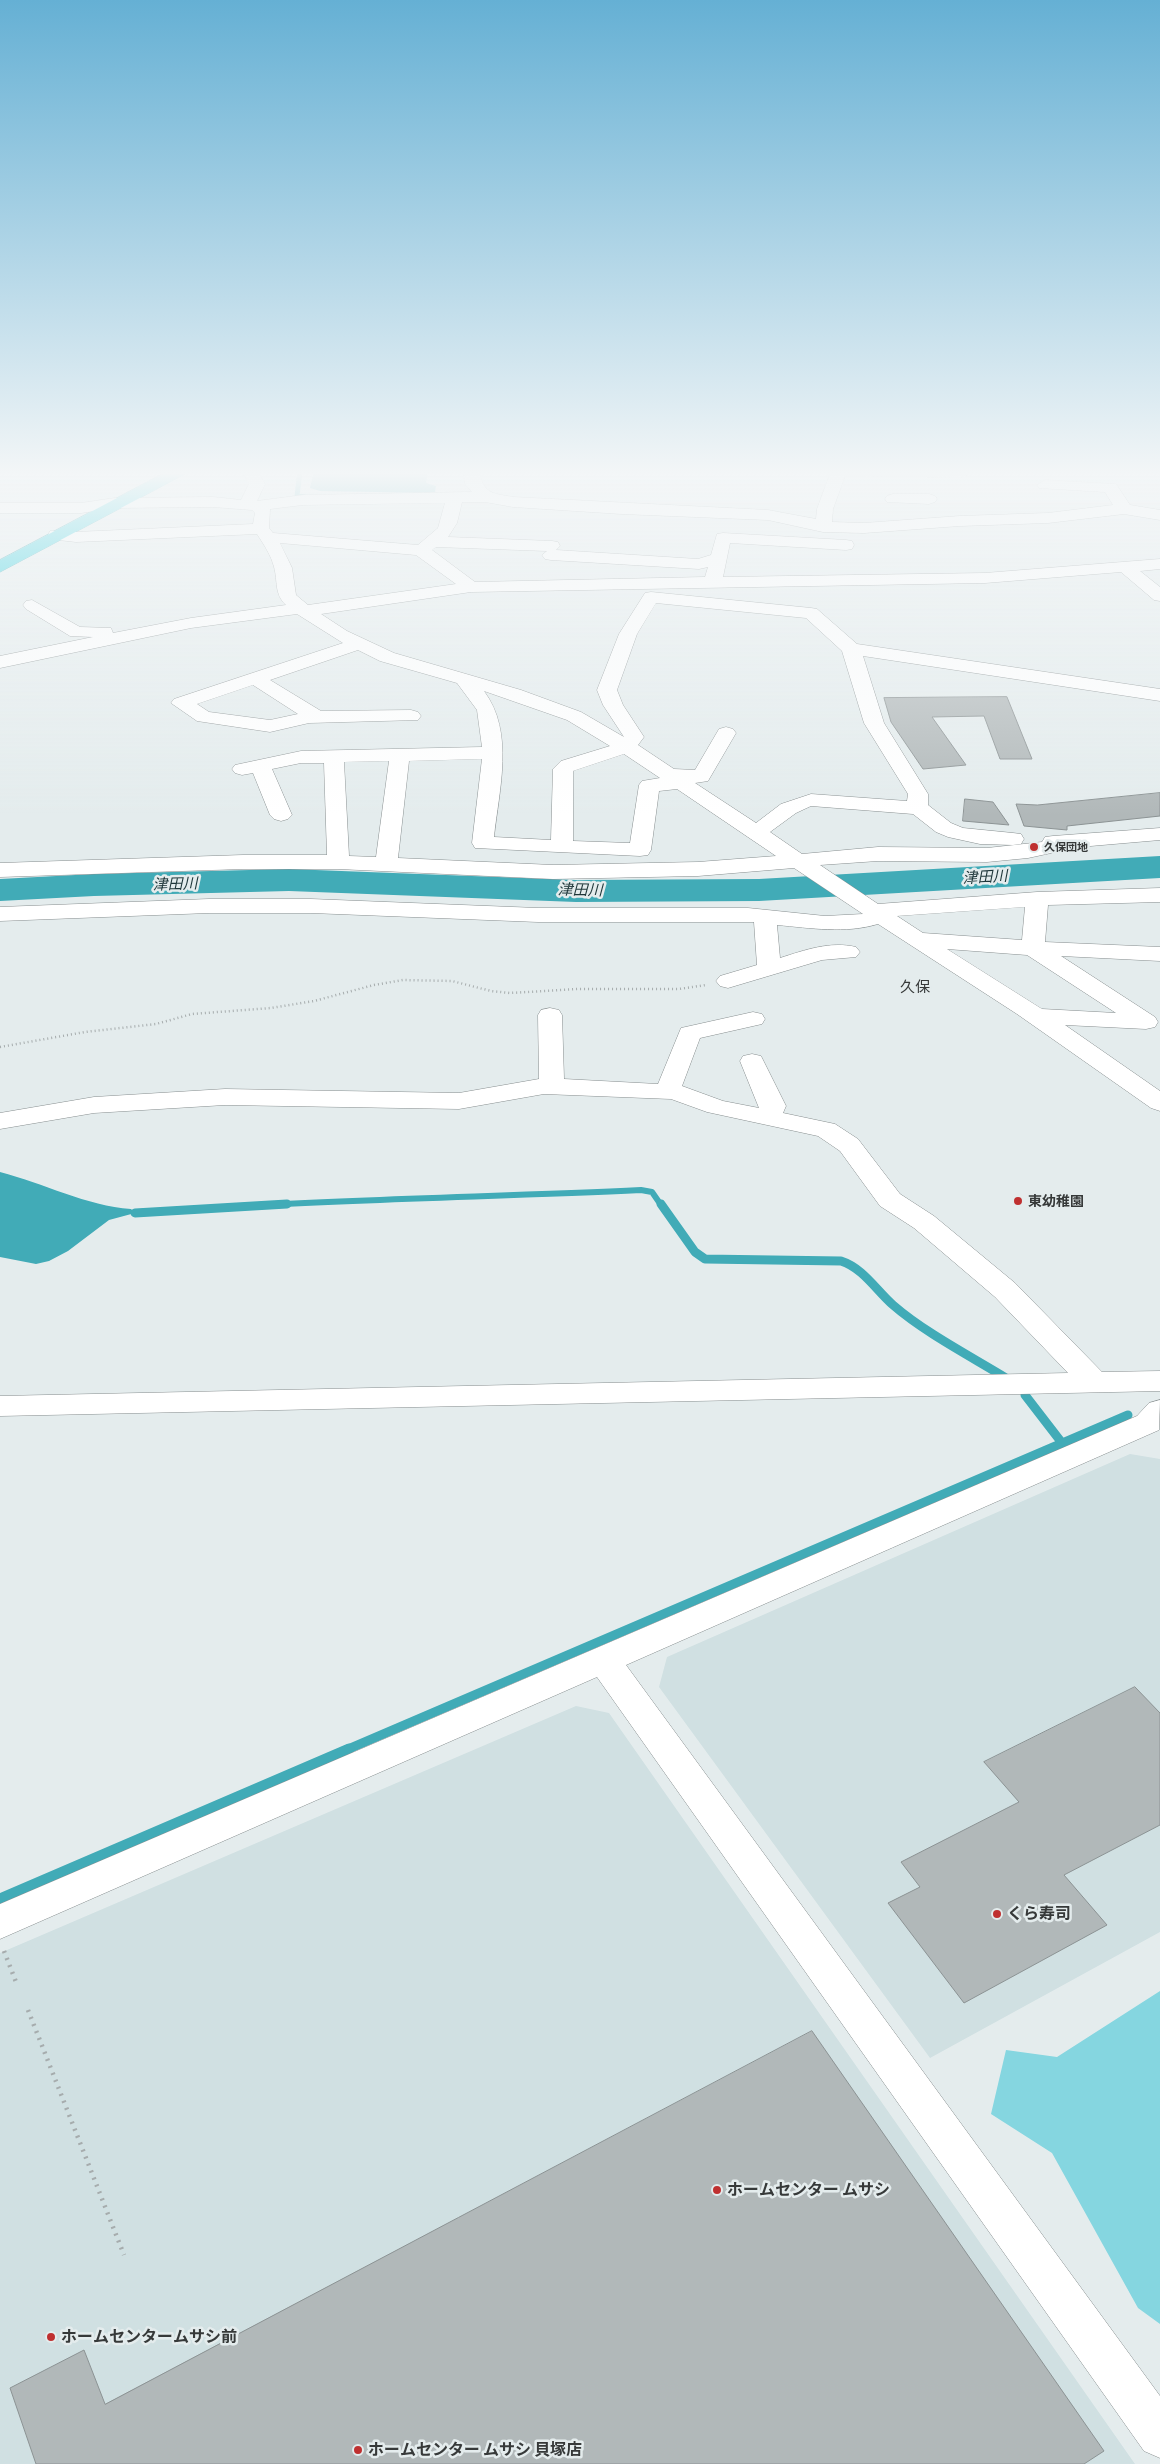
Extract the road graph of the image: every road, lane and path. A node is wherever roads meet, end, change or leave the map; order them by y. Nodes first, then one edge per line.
1 (285, 586) edge
2 (505, 586) edge
3 (571, 586) edge
4 (816, 586) edge
5 (1148, 586) edge
6 (471, 587) joint
7 (1160, 596) edge
8 (651, 597) junction
9 (32, 605) dead end
10 (302, 609) junction
11 (811, 613) junction
12 (117, 638) junction
13 (357, 644) junction
14 (851, 649) junction
15 (0, 662) edge
16 (254, 678) junction
17 (464, 680) junction
18 (1160, 695) edge
19 (411, 716) dead end
20 (317, 717) junction
21 (726, 732) dead end
22 (627, 747) junction
23 (491, 753) junction
24 (400, 755) junction
25 (334, 756) junction
26 (674, 779) junction
27 (917, 808) junction
28 (281, 815) dead end
29 (756, 833) junction
30 (1160, 834) edge
31 (1070, 842) junction
32 (562, 846) junction
33 (800, 861) junction
34 (338, 862) junction
35 (386, 864) junction
36 (0, 870) edge
37 (1160, 895) edge
38 (1037, 899) junction
39 (879, 913) junction
40 (0, 914) edge
41 (765, 917) junction
42 (916, 939) junction
43 (1033, 948) junction
44 (848, 952) dead end
45 (1160, 954) edge
46 (769, 968) junction
47 (728, 981) joint
48 (550, 1015) dead end
49 (1036, 1016) junction
50 (753, 1019) dead end
51 (1153, 1023) edge
52 (0, 1047) edge
53 (752, 1060) dead end
54 (552, 1086) junction
55 (668, 1092) junction
56 (1157, 1098) edge
57 (769, 1118) junction
58 (0, 1121) edge
59 (1160, 1381) edge
60 (1095, 1383) junction
61 (0, 1406) edge
62 (1159, 1414) edge
63 (604, 1660) junction
64 (2, 1937) edge
65 (16, 1982) dead end
66 (28, 2010) dead end
67 (124, 2256) dead end
68 (1160, 2435) edge

1 - 10 street
2 - 6 street
3 - 8 street
4 - 11 street
5 - 7 street
6 - 10 street
8 - 11 street
8 - 22 street
9 - 12 street
10 - 12 street
10 - 13 street
11 - 14 street
12 - 15 street
13 - 16 street
13 - 17 street
14 - 18 street
14 - 27 street
16 - 20 street
16 - 20 street
17 - 22 street
17 - 23 street
19 - 20 street
21 - 26 street
22 - 26 street
22 - 32 street
23 - 24 street
23 - 32 street
24 - 25 street
24 - 35 street
25 - 28 street
25 - 34 street
26 - 29 street
26 - 32 street
27 - 29 street
27 - 31 street
29 - 33 street
30 - 31 street
31 - 33 street
33 - 35 street
33 - 39 street
34 - 35 street
34 - 36 street
37 - 38 street
38 - 39 street
38 - 43 street
39 - 41 street
39 - 42 street
40 - 41 street
41 - 46 street
42 - 43 street
42 - 49 street
43 - 45 street
43 - 51 street
44 - 46 street
46 - 47 street
47 - 52 path
48 - 54 street
49 - 51 street
49 - 56 street
50 - 55 street
53 - 57 street
54 - 55 street
54 - 58 street
55 - 57 street
57 - 60 street
59 - 60 street
60 - 61 street
62 - 63 street
63 - 64 street
63 - 68 street
64 - 65 path
66 - 67 path

